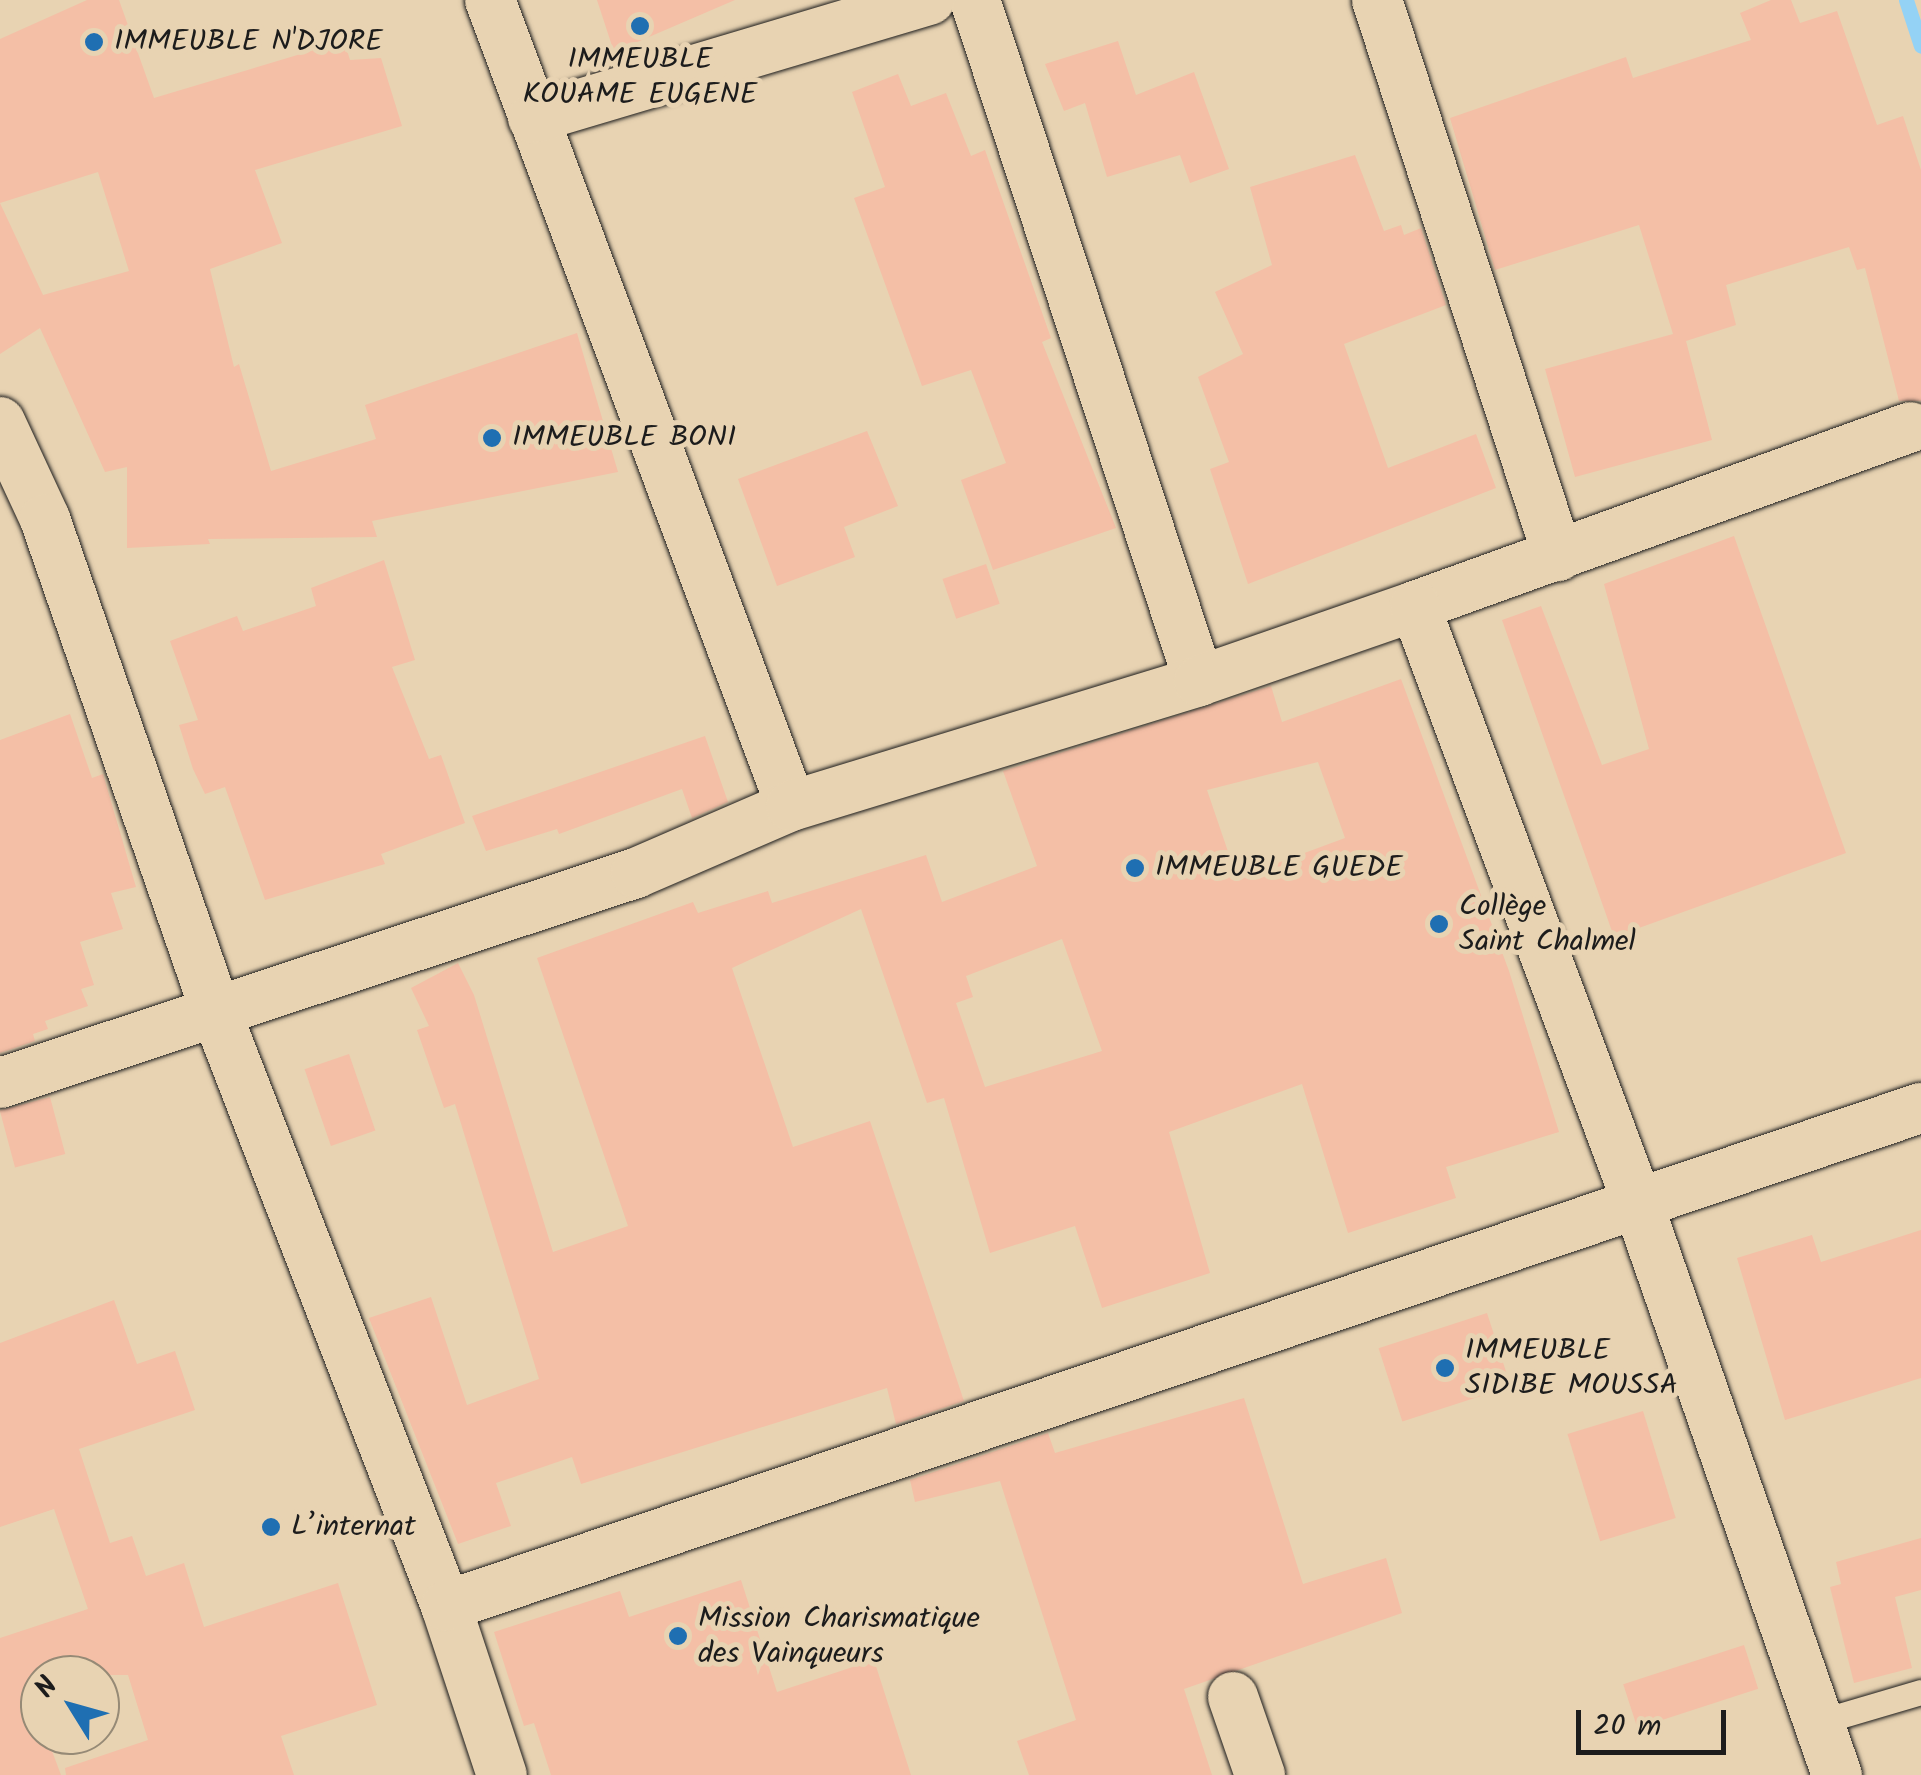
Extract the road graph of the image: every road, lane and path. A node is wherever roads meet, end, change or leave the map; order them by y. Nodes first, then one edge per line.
1 (490, 0) edge
2 (930, 0) edge
3 (975, 0) edge
4 (1377, 0) edge
5 (534, 118) junction
6 (0, 422) edge
7 (1911, 427) dead end
8 (1558, 556) junction
9 (1415, 606) junction
10 (1198, 682) junction
11 (791, 806) junction
12 (216, 1012) junction
13 (0, 1083) edge
14 (1921, 1108) edge
15 (1638, 1204) junction
16 (446, 1606) junction
17 (1921, 1692) edge
18 (1233, 1697) dead end
19 (1819, 1722) junction
20 (502, 1775) edge
21 (1260, 1775) edge
22 (1838, 1775) edge

1 - 5 street
2 - 5 street
3 - 10 street
4 - 8 street
5 - 11 street
6 - 12 street
7 - 8 street
8 - 9 street
9 - 10 street
9 - 15 street
10 - 11 street
11 - 12 street
12 - 13 street
12 - 16 street
14 - 15 street
15 - 16 street
15 - 19 street
16 - 20 street
17 - 19 lane
18 - 21 street
19 - 22 street

